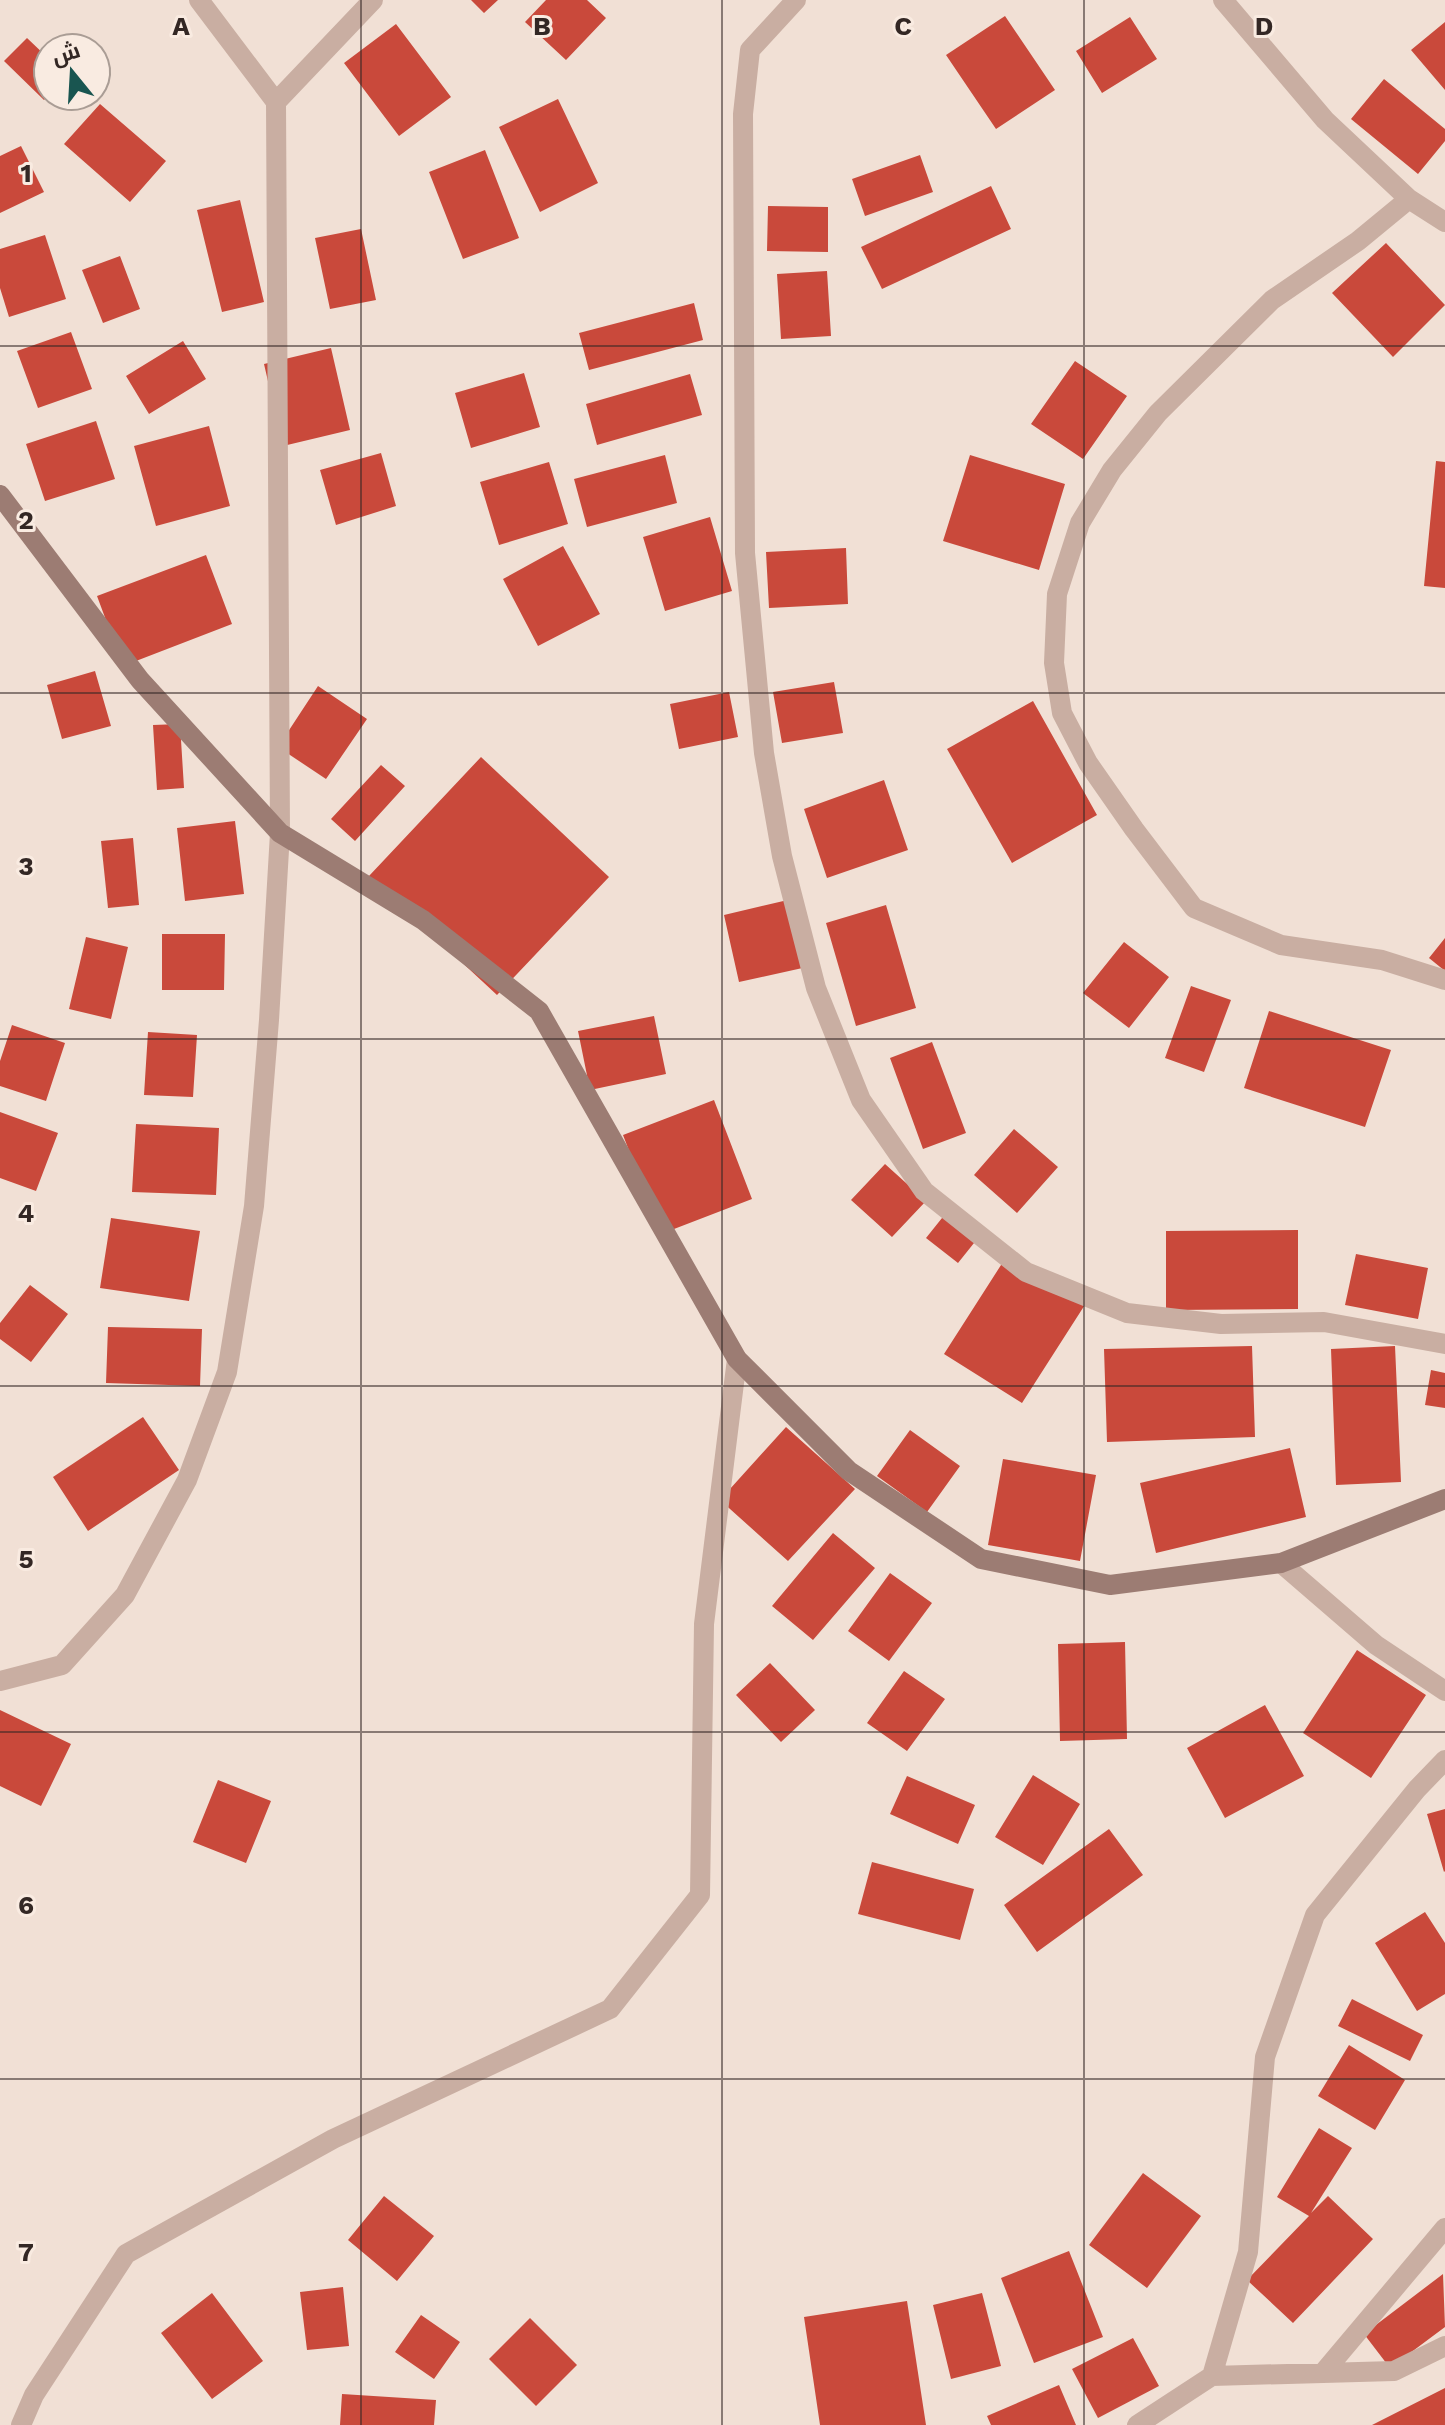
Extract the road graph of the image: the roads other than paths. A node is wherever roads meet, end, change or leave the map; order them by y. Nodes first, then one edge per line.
1 (199, 0) edge
2 (373, 0) edge
3 (796, 0) edge
4 (1223, 0) edge
5 (276, 102) junction
6 (1409, 199) junction
7 (1445, 222) edge
8 (0, 495) edge
9 (280, 833) junction
10 (1445, 980) edge
11 (1445, 1344) edge
12 (737, 1359) junction
13 (1445, 1499) edge
14 (1281, 1563) junction
15 (0, 1681) edge
16 (1445, 1691) edge
17 (1445, 1760) edge
18 (1445, 2228) edge
19 (1445, 2346) edge
20 (1323, 2373) junction
21 (1212, 2376) junction
22 (21, 2425) edge
23 (1137, 2425) edge

1 - 5 street
2 - 5 street
3 - 11 street
4 - 6 street
5 - 9 street
6 - 7 street
6 - 10 street
8 - 9 main road
9 - 12 main road
9 - 15 street
12 - 14 main road
12 - 22 street
13 - 14 main road
14 - 16 street
17 - 21 street
18 - 20 street
19 - 20 street
20 - 21 street
21 - 23 street

